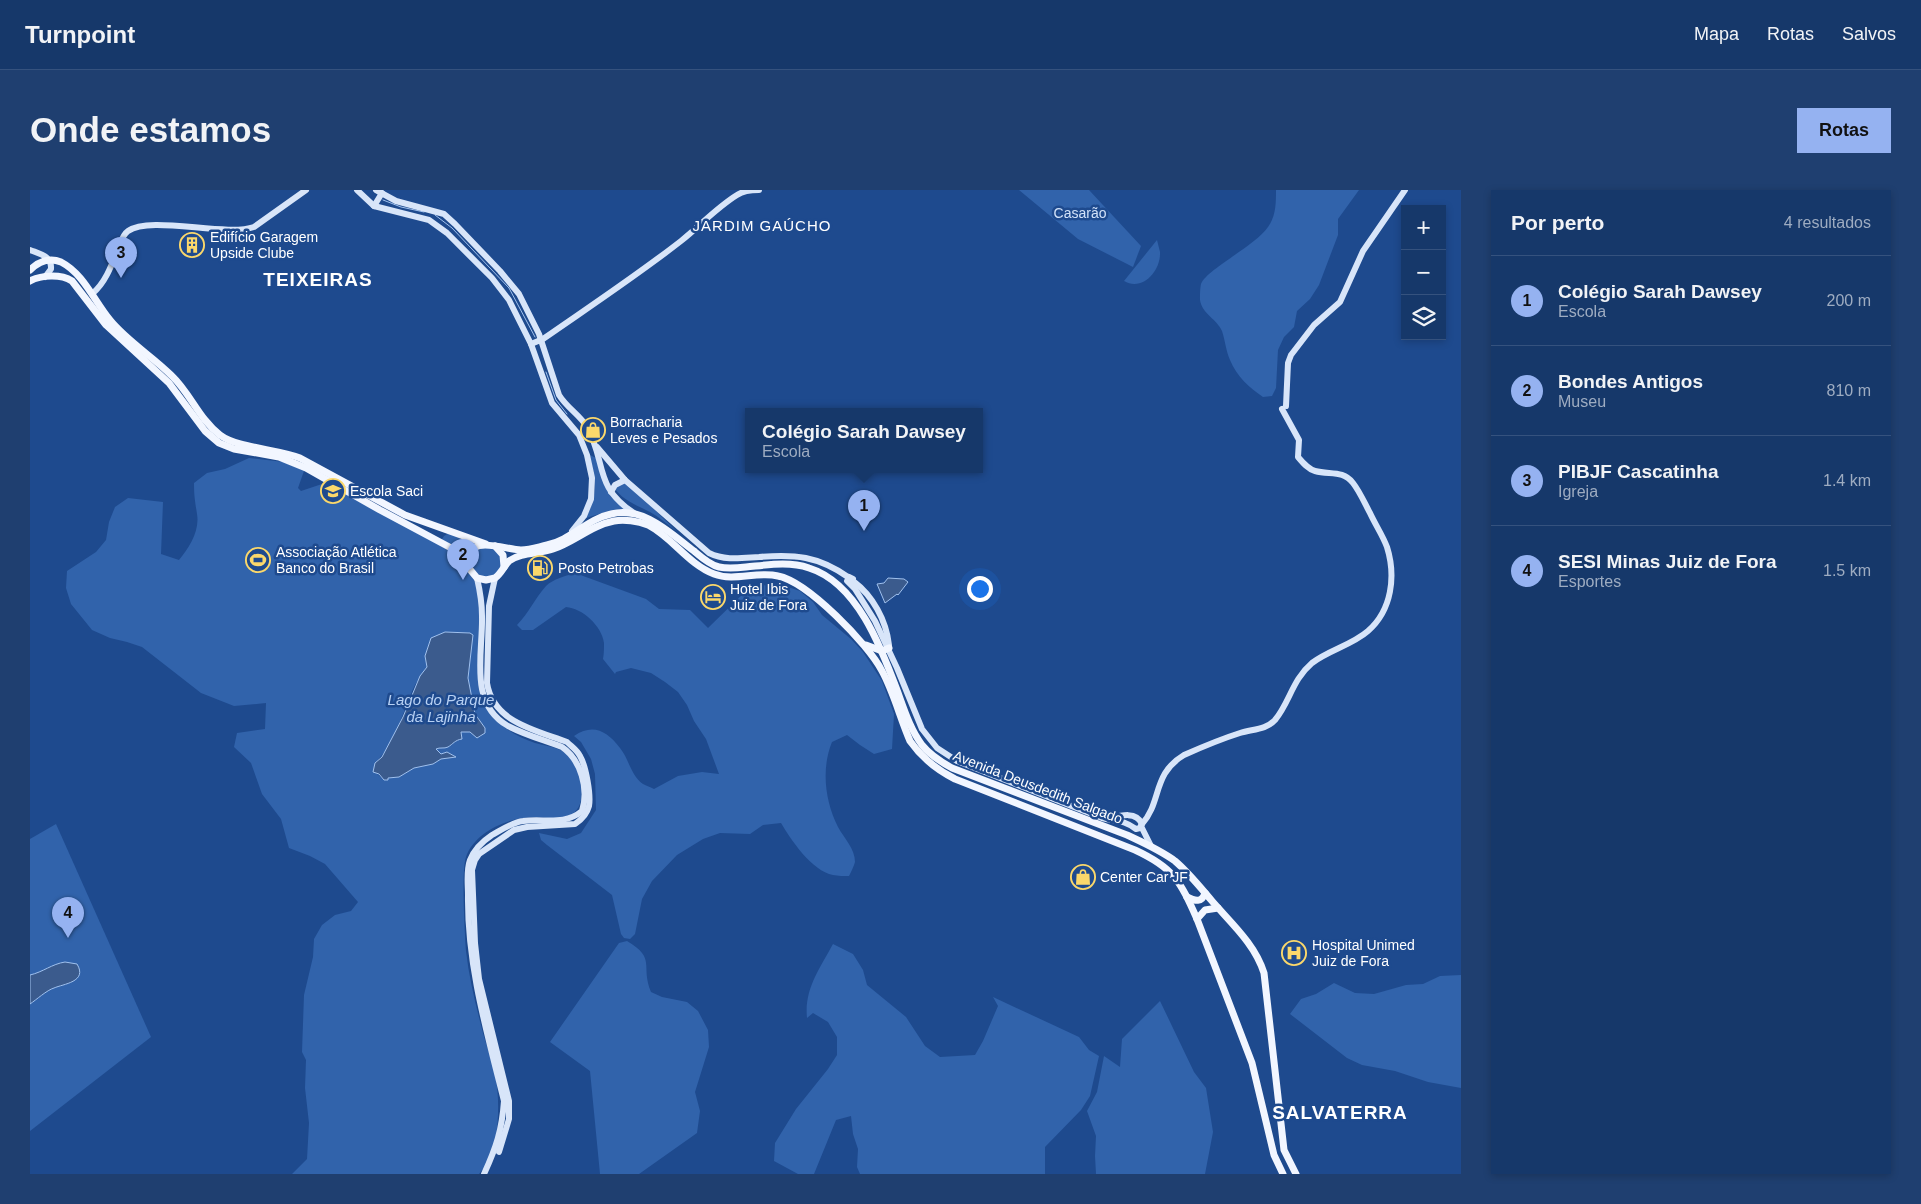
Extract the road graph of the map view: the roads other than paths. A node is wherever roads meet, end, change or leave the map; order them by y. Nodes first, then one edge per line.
1 (306, 190) edge
2 (357, 190) edge
3 (759, 190) edge
4 (1405, 190) edge
5 (379, 192) edge
6 (374, 206) junction
7 (30, 250) edge
8 (49, 260) junction
9 (30, 270) edge
10 (48, 277) junction
11 (30, 281) edge
12 (94, 292) junction
13 (542, 339) junction
14 (531, 344) junction
15 (547, 356) junction
16 (538, 361) junction
17 (569, 424) junction
18 (595, 444) junction
19 (597, 455) junction
20 (604, 457) junction
21 (625, 480) junction
22 (610, 492) junction
23 (634, 513) junction
24 (448, 532) junction
25 (565, 539) junction
26 (440, 541) junction
27 (489, 544) junction
28 (802, 566) junction
29 (470, 569) junction
30 (503, 570) junction
31 (477, 578) junction
32 (495, 578) junction
33 (792, 580) junction
34 (848, 582) junction
35 (882, 618) junction
36 (875, 621) junction
37 (862, 642) junction
38 (885, 650) junction
39 (1151, 806) junction
40 (1136, 818) junction
41 (1108, 819) junction
42 (1142, 825) junction
43 (1132, 827) junction
44 (1127, 835) junction
45 (1151, 846) junction
46 (1205, 893) junction
47 (1187, 897) junction
48 (1218, 908) junction
49 (1198, 919) junction
50 (484, 1174) edge
51 (488, 1174) edge
52 (1283, 1174) edge
53 (1296, 1174) edge

1 - 12 main road
2 - 6 main road
3 - 13 main road
4 - 39 main road
5 - 6 main road
5 - 13 main road
6 - 14 main road
7 - 8 main road
8 - 9 main road
8 - 10 main road
8 - 12 main road
10 - 11 main road
10 - 12 main road
10 - 26 main road
12 - 24 main road, Avenida Deusdedith Salgado
13 - 14 main road
13 - 15 main road
14 - 16 main road
15 - 16 main road
15 - 18 main road
16 - 17 main road
17 - 19 main road
17 - 25 main road
18 - 19 main road
18 - 20 main road
19 - 20 main road
19 - 22 main road
20 - 21 main road
21 - 22 main road
21 - 34 main road
22 - 23 main road
23 - 25 main road, Avenida Deusdedith Salgado
23 - 28 main road, Avenida Deusdedith Salgado
24 - 26 main road
24 - 27 main road, Avenida Deusdedith Salgado
25 - 27 main road, Avenida Deusdedith Salgado
26 - 29 main road
27 - 29 main road
27 - 30 main road
28 - 33 main road
28 - 34 main road, Avenida Deusdedith Salgado
29 - 31 main road
30 - 32 main road
30 - 33 main road, Avenida Deusdedith Salgado
31 - 32 main road
31 - 50 main road
32 - 51 main road
33 - 37 main road, Avenida Deusdedith Salgado
34 - 35 main road
34 - 36 main road
34 - 38 main road, Avenida Deusdedith Salgado
35 - 36 main road
35 - 38 main road
36 - 38 main road
37 - 38 main road
37 - 47 main road, Avenida Deusdedith Salgado
38 - 41 main road
38 - 44 main road, Avenida Deusdedith Salgado
39 - 40 main road
39 - 42 main road
40 - 41 main road
40 - 42 main road
40 - 43 main road
41 - 43 main road
42 - 43 main road
42 - 45 main road
43 - 44 main road
44 - 45 main road, Avenida Deusdedith Salgado
45 - 46 main road, Avenida Deusdedith Salgado
46 - 47 main road
46 - 48 main road, Avenida Deusdedith Salgado
47 - 49 main road, Avenida Deusdedith Salgado
48 - 49 main road
48 - 53 main road, Avenida Deusdedith Salgado
49 - 52 main road, Avenida Deusdedith Salgado

